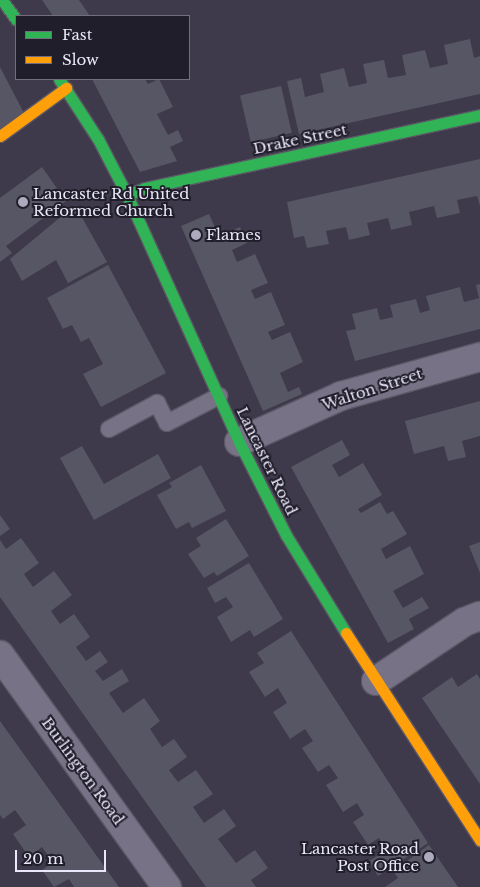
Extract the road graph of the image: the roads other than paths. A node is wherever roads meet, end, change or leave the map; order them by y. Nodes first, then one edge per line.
1 (2, 0) edge
2 (15, 18) edge
3 (63, 83) edge
4 (480, 115) edge
5 (0, 136) edge
6 (127, 195) junction
7 (480, 357) edge
8 (219, 396) junction
9 (109, 429) dead end
10 (239, 442) junction
11 (480, 616) edge
12 (0, 655) edge
13 (376, 680) junction
14 (480, 840) edge
15 (167, 887) edge

1 - 2 street
3 - 5 street
3 - 6 street, Lancaster Road
4 - 6 street, Drake Street
6 - 8 street, Lancaster Road
7 - 10 street, Walton Street
8 - 9 lane
8 - 10 street, Lancaster Road
10 - 13 street, Lancaster Road
11 - 13 street
12 - 15 street, Burlington Road
13 - 14 street, Lancaster Road

